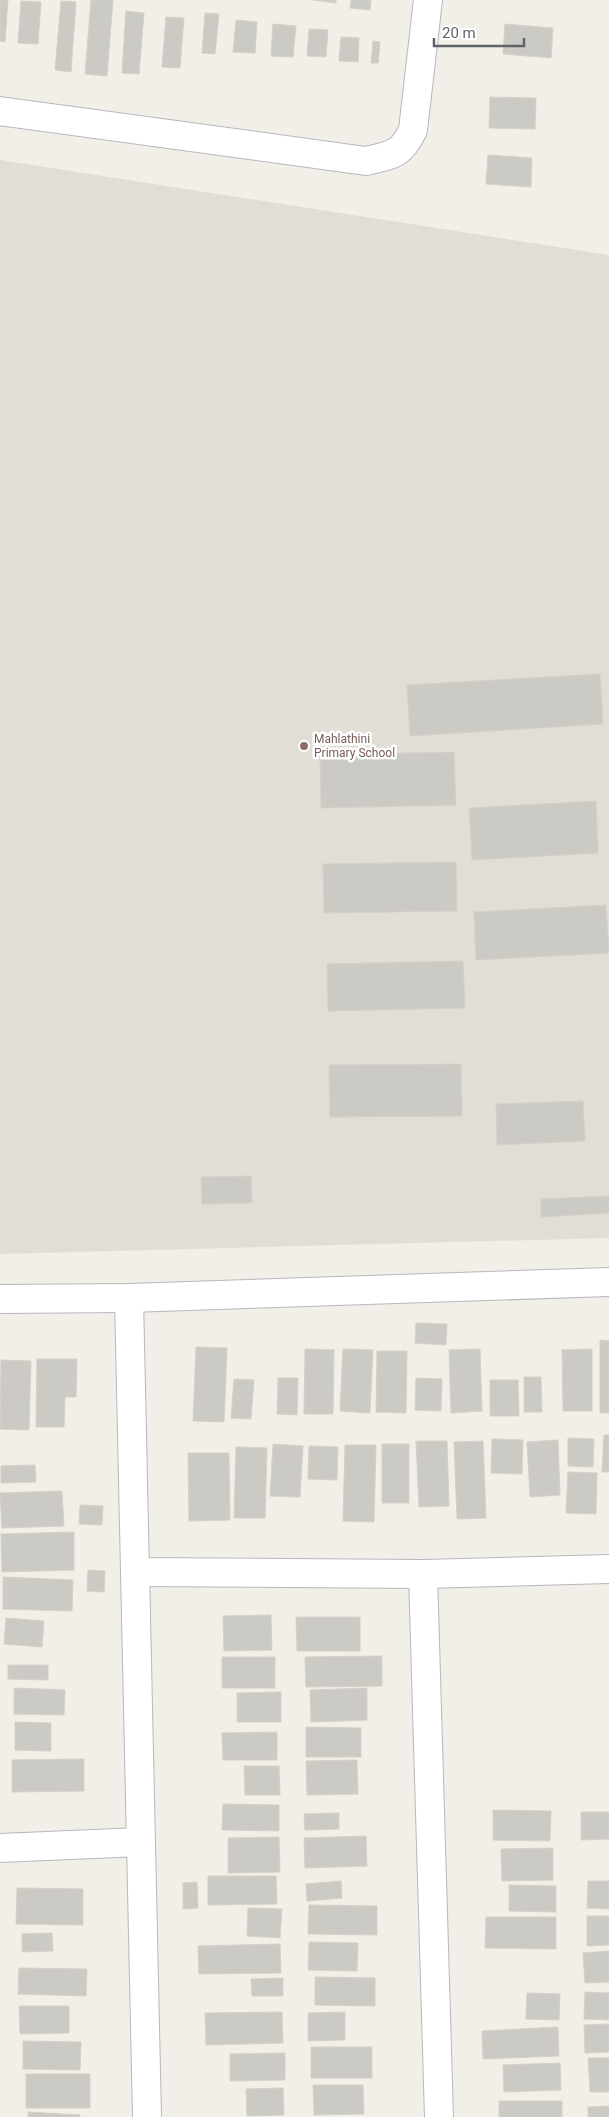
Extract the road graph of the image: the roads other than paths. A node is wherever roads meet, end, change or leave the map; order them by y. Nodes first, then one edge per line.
1 (428, 0) edge
2 (0, 111) edge
3 (609, 1282) edge
4 (129, 1298) junction
5 (0, 1299) edge
6 (609, 1569) edge
7 (134, 1572) junction
8 (423, 1574) junction
9 (140, 1842) junction
10 (0, 1848) edge
11 (147, 2117) edge
12 (439, 2117) edge

1 - 2 street
3 - 4 street
4 - 5 street
4 - 7 street
6 - 8 street
7 - 8 street
7 - 9 street
8 - 12 street
9 - 10 street
9 - 11 street

